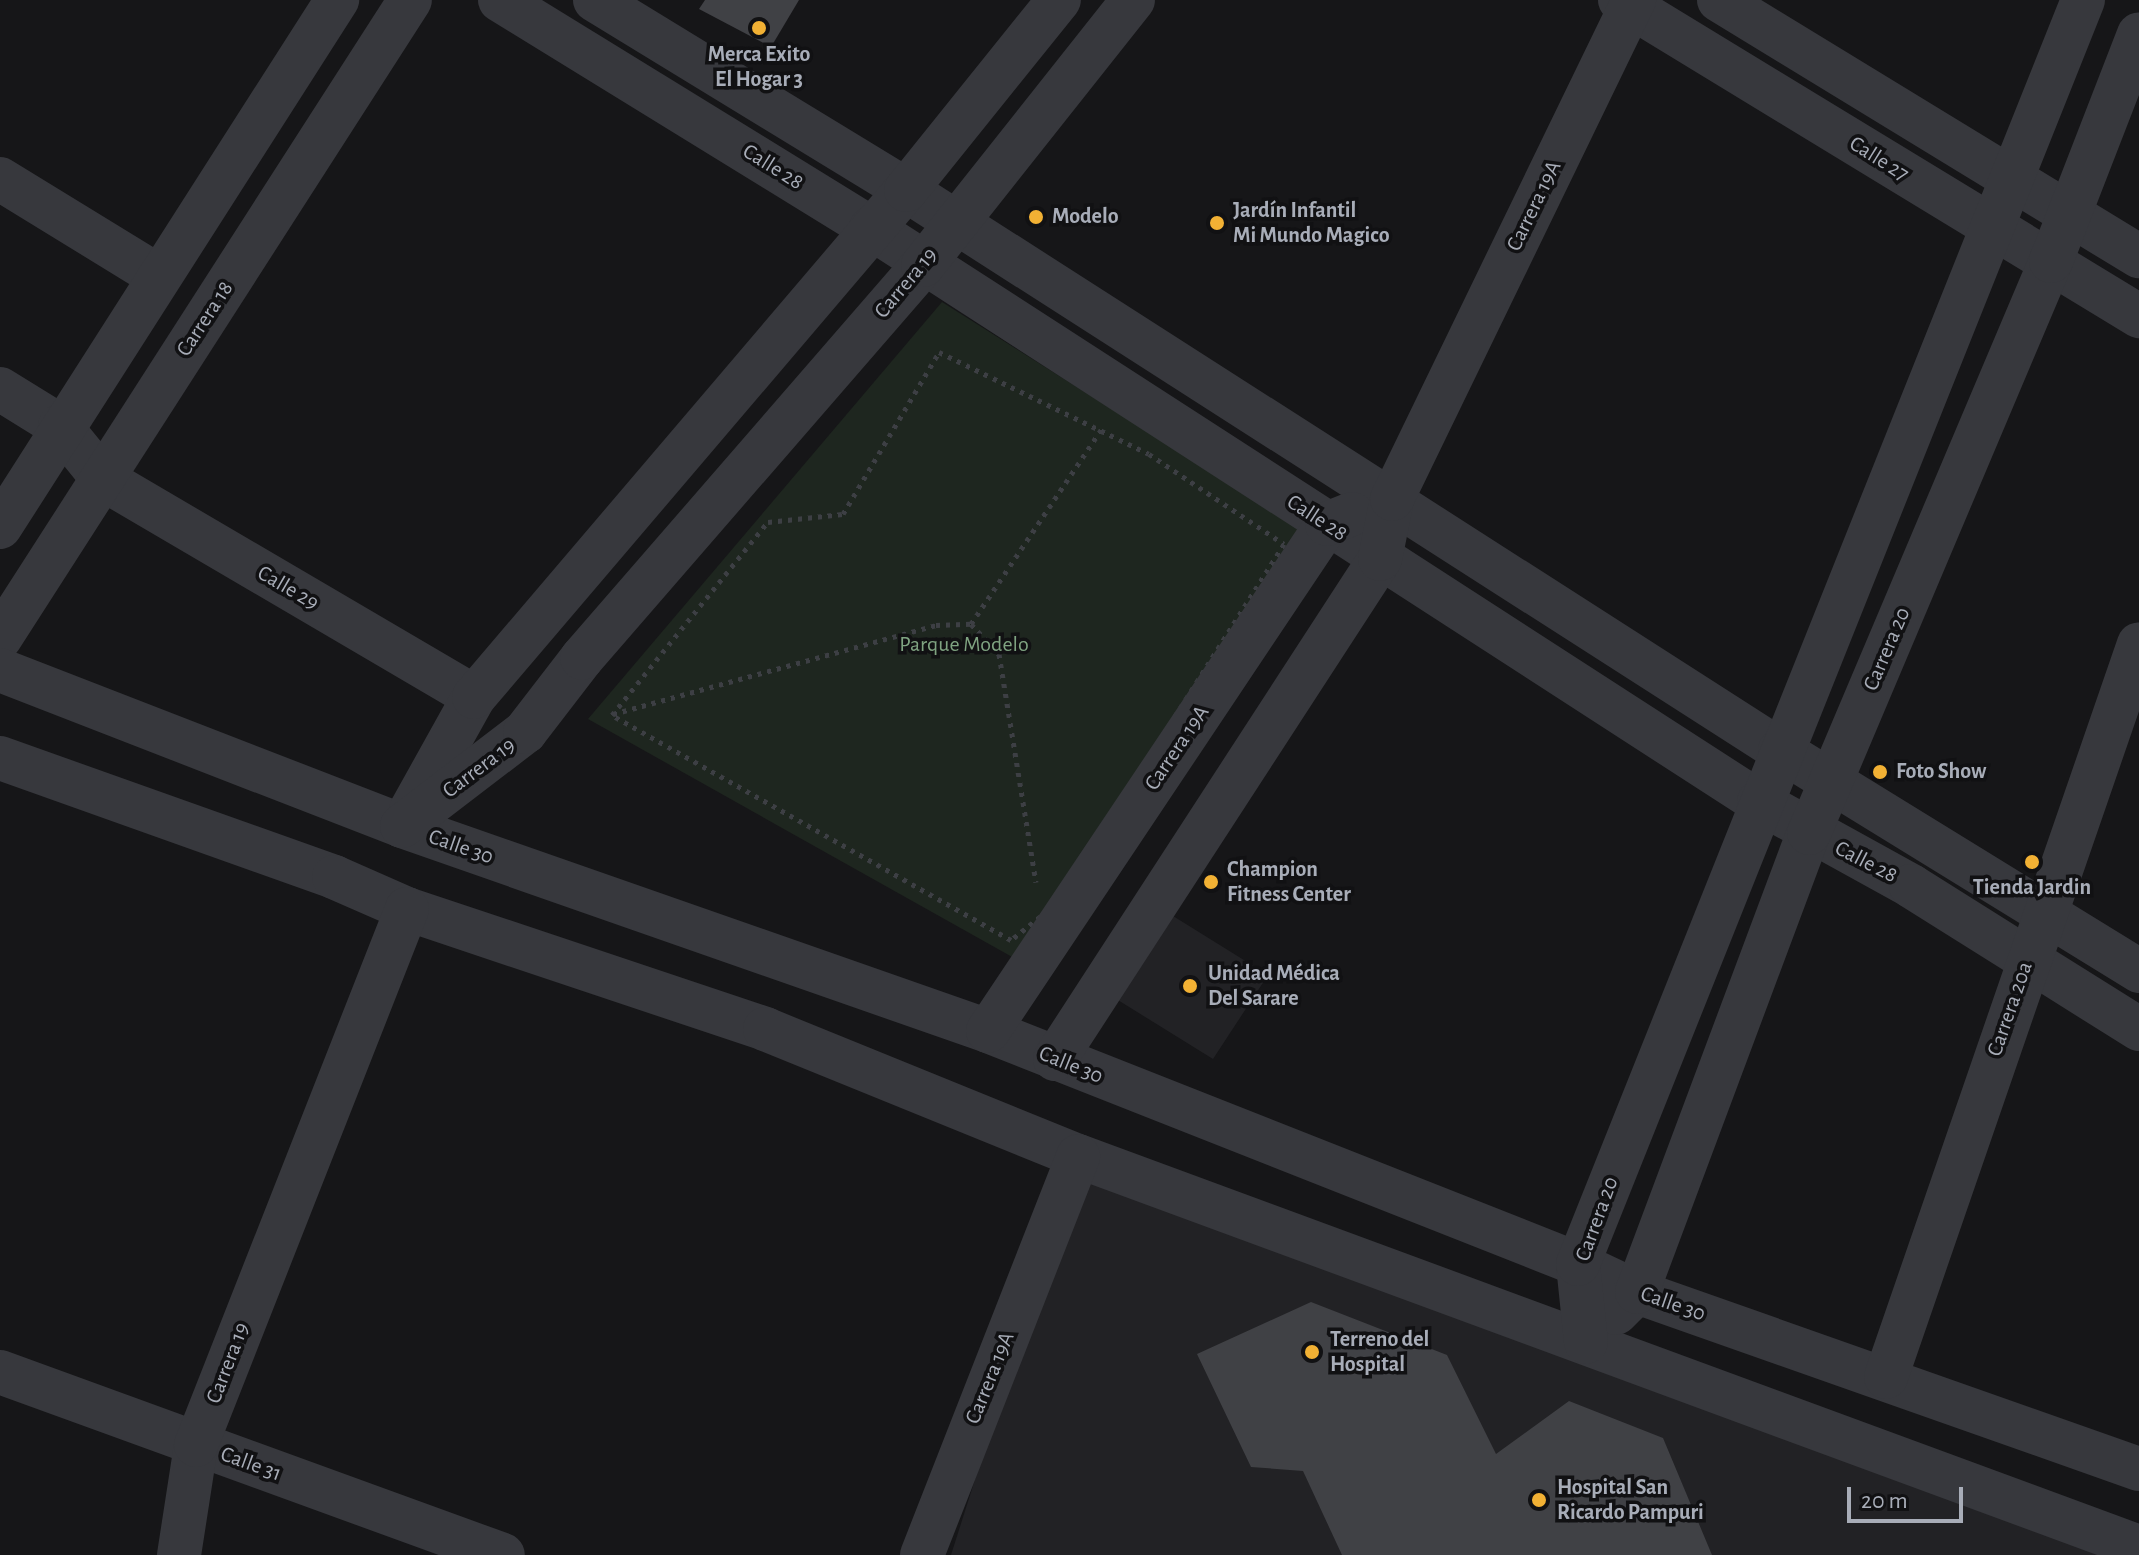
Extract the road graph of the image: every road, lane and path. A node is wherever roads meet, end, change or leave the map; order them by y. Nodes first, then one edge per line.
1 (337, 0) edge
2 (410, 0) edge
3 (500, 0) edge
4 (595, 0) edge
5 (1059, 0) edge
6 (1133, 0) edge
7 (1719, 0) edge
8 (2083, 0) edge
9 (1629, 2) edge
10 (2139, 34) edge
11 (2011, 175) junction
12 (0, 179) edge
13 (906, 190) junction
14 (2071, 210) junction
15 (956, 223) junction
16 (871, 228) junction
17 (1990, 228) junction
18 (2139, 256) edge
19 (2051, 261) junction
20 (923, 265) junction
21 (158, 276) junction
22 (2139, 316) edge
23 (0, 389) edge
24 (60, 426) junction
25 (1101, 430) junction
26 (16, 461) edge
27 (103, 479) junction
28 (1392, 499) junction
29 (1327, 524) junction
30 (0, 527) edge
31 (1380, 559) junction
32 (971, 624) junction
33 (0, 638) edge
34 (2139, 644) edge
35 (0, 670) edge
36 (474, 697) junction
37 (612, 715) junction
38 (1780, 750) junction
39 (0, 758) edge
40 (1832, 777) junction
41 (1759, 802) junction
42 (402, 826) junction
43 (1809, 833) junction
44 (1036, 885) dead end
45 (1039, 901) dead end
46 (407, 909) junction
47 (2044, 909) junction
48 (1041, 916) junction
49 (2027, 960) junction
50 (2139, 971) edge
51 (2139, 1029) edge
52 (988, 1031) junction
53 (1055, 1059) junction
54 (1078, 1156) junction
55 (1578, 1264) junction
56 (1637, 1292) junction
57 (1586, 1342) junction
58 (0, 1372) edge
59 (1886, 1377) junction
60 (196, 1445) junction
61 (2135, 1456) edge
62 (2139, 1547) edge
63 (179, 1555) edge
64 (503, 1555) edge
65 (922, 1555) edge

1 - 21 street
2 - 27 street, Carrera 18
3 - 16 street, Calle 28
4 - 13 street
5 - 13 street, Carrera 19
6 - 15 street, Carrera 19
7 - 11 street
8 - 11 street, Carrera 20
9 - 17 street, Calle 27
9 - 28 street, Carrera 19A
10 - 14 street, Carrera 20
11 - 14 street
11 - 17 street, Carrera 20
12 - 21 street
13 - 15 street
13 - 16 street, Carrera 19
14 - 18 street
14 - 19 street, Carrera 20
15 - 20 street, Carrera 19
15 - 28 street
16 - 20 street, Calle 28
16 - 36 street, Carrera 19
17 - 19 street, Calle 27
17 - 38 street, Carrera 20
19 - 22 street, Calle 27
19 - 40 street, Carrera 20
20 - 29 street, Calle 28
20 - 42 street, Carrera 19
21 - 24 street
23 - 24 street, Calle 29
24 - 26 street
24 - 27 street, Calle 29
25 - 32 path
25 - 37 path
25 - 48 path
26 - 27 street, Calle 29
26 - 30 street
27 - 33 street, Carrera 18
27 - 36 street, Calle 29
28 - 29 street
28 - 31 street, Carrera 19A
28 - 38 street
29 - 31 street, Calle 28
29 - 52 street, Carrera 19A
31 - 41 street, Calle 28
31 - 53 street, Carrera 19A
32 - 37 path
32 - 44 path
34 - 47 street, Carrera 20a
35 - 42 street, Calle 30
36 - 42 street, Carrera 19
37 - 48 path
38 - 40 street
38 - 41 street, Carrera 20
39 - 46 street
40 - 43 street, Carrera 20
40 - 47 street
41 - 43 street, Calle 28
41 - 55 street, Carrera 20
42 - 52 street, Calle 30
43 - 49 street, Calle 28
43 - 56 street, Carrera 20
45 - 48 path
46 - 54 street
46 - 60 street, Carrera 19
47 - 49 street, Carrera 20a
47 - 50 street
49 - 51 street, Calle 28
49 - 59 street, Carrera 20a
52 - 53 street, Calle 30
53 - 55 street, Calle 30
54 - 57 street
54 - 65 street, Carrera 19A
55 - 56 street, Calle 30
55 - 57 street, Carrera 20
56 - 57 street, Carrera 20
56 - 59 street, Calle 30
57 - 62 street
58 - 60 street, Calle 31
59 - 61 street, Calle 30
60 - 63 street, Carrera 19
60 - 64 street, Calle 31

